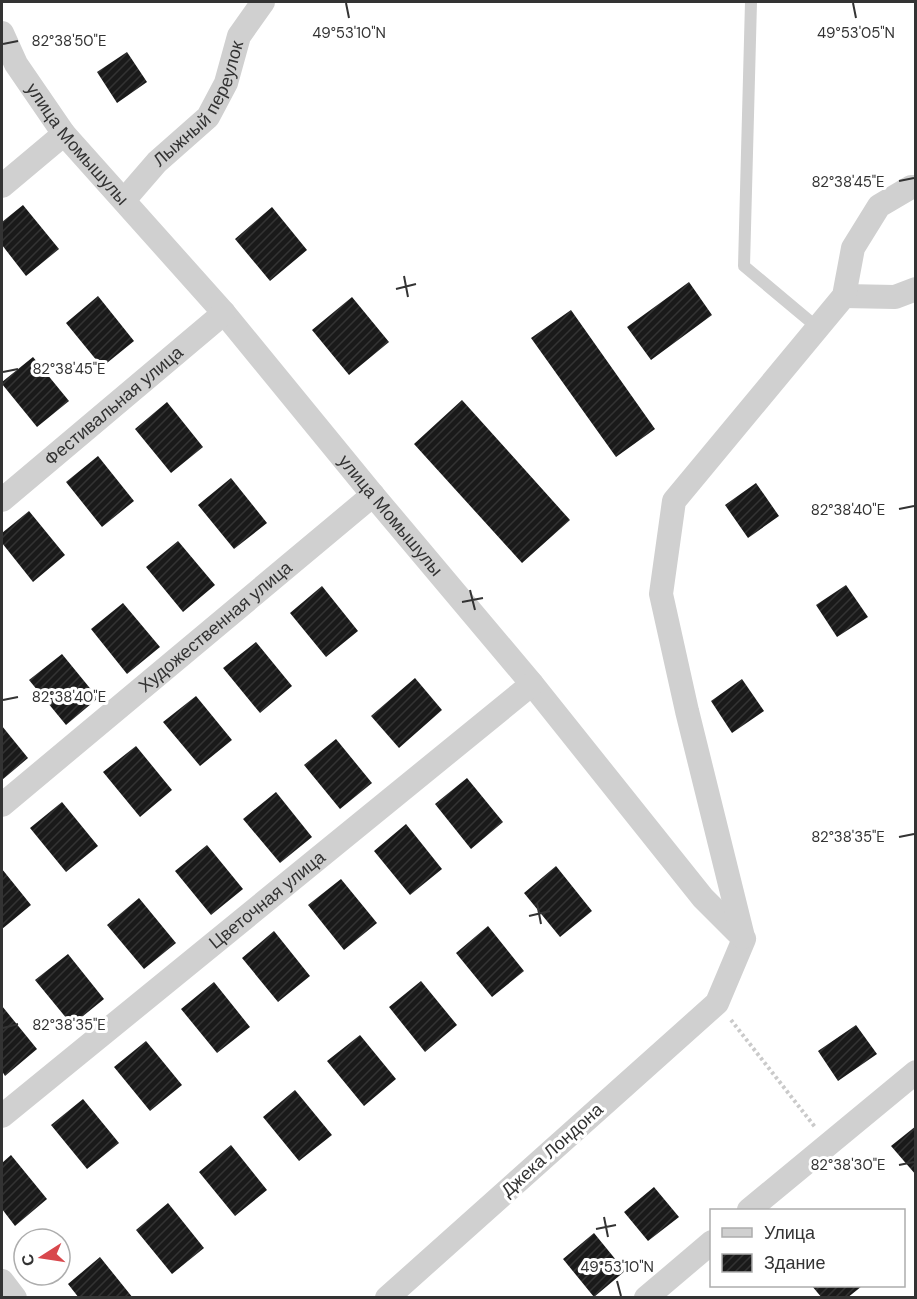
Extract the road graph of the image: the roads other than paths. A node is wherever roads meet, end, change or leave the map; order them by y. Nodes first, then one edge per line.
1 (263, 2) edge
2 (751, 2) edge
3 (2, 33) edge
4 (64, 134) junction
5 (2, 186) edge
6 (915, 187) edge
7 (124, 199) junction
8 (915, 289) edge
9 (844, 296) junction
10 (224, 313) junction
11 (818, 328) junction
12 (373, 495) junction
13 (2, 500) edge
14 (532, 684) junction
15 (2, 805) edge
16 (744, 939) junction
17 (915, 1072) edge
18 (2, 1116) edge
19 (750, 1209) edge
20 (710, 1243) edge
21 (2, 1281) edge
22 (15, 1298) edge
23 (387, 1298) edge
24 (646, 1298) edge

1 - 7 street, Лыжный переулок
2 - 11 lane
3 - 4 street, улица Момышулы
4 - 5 street
4 - 7 street, улица Момышулы
6 - 9 street
7 - 10 street, улица Момышулы
8 - 9 street
9 - 11 street
10 - 12 street, улица Момышулы
10 - 13 street, Фестивальная улица
11 - 16 street
12 - 14 street, улица Момышулы
12 - 15 street, Художественная улица
14 - 16 street, улица Момышулы
14 - 18 street, Цветочная улица
16 - 23 street, Джека Лондона
17 - 19 street
20 - 24 street
21 - 22 street

